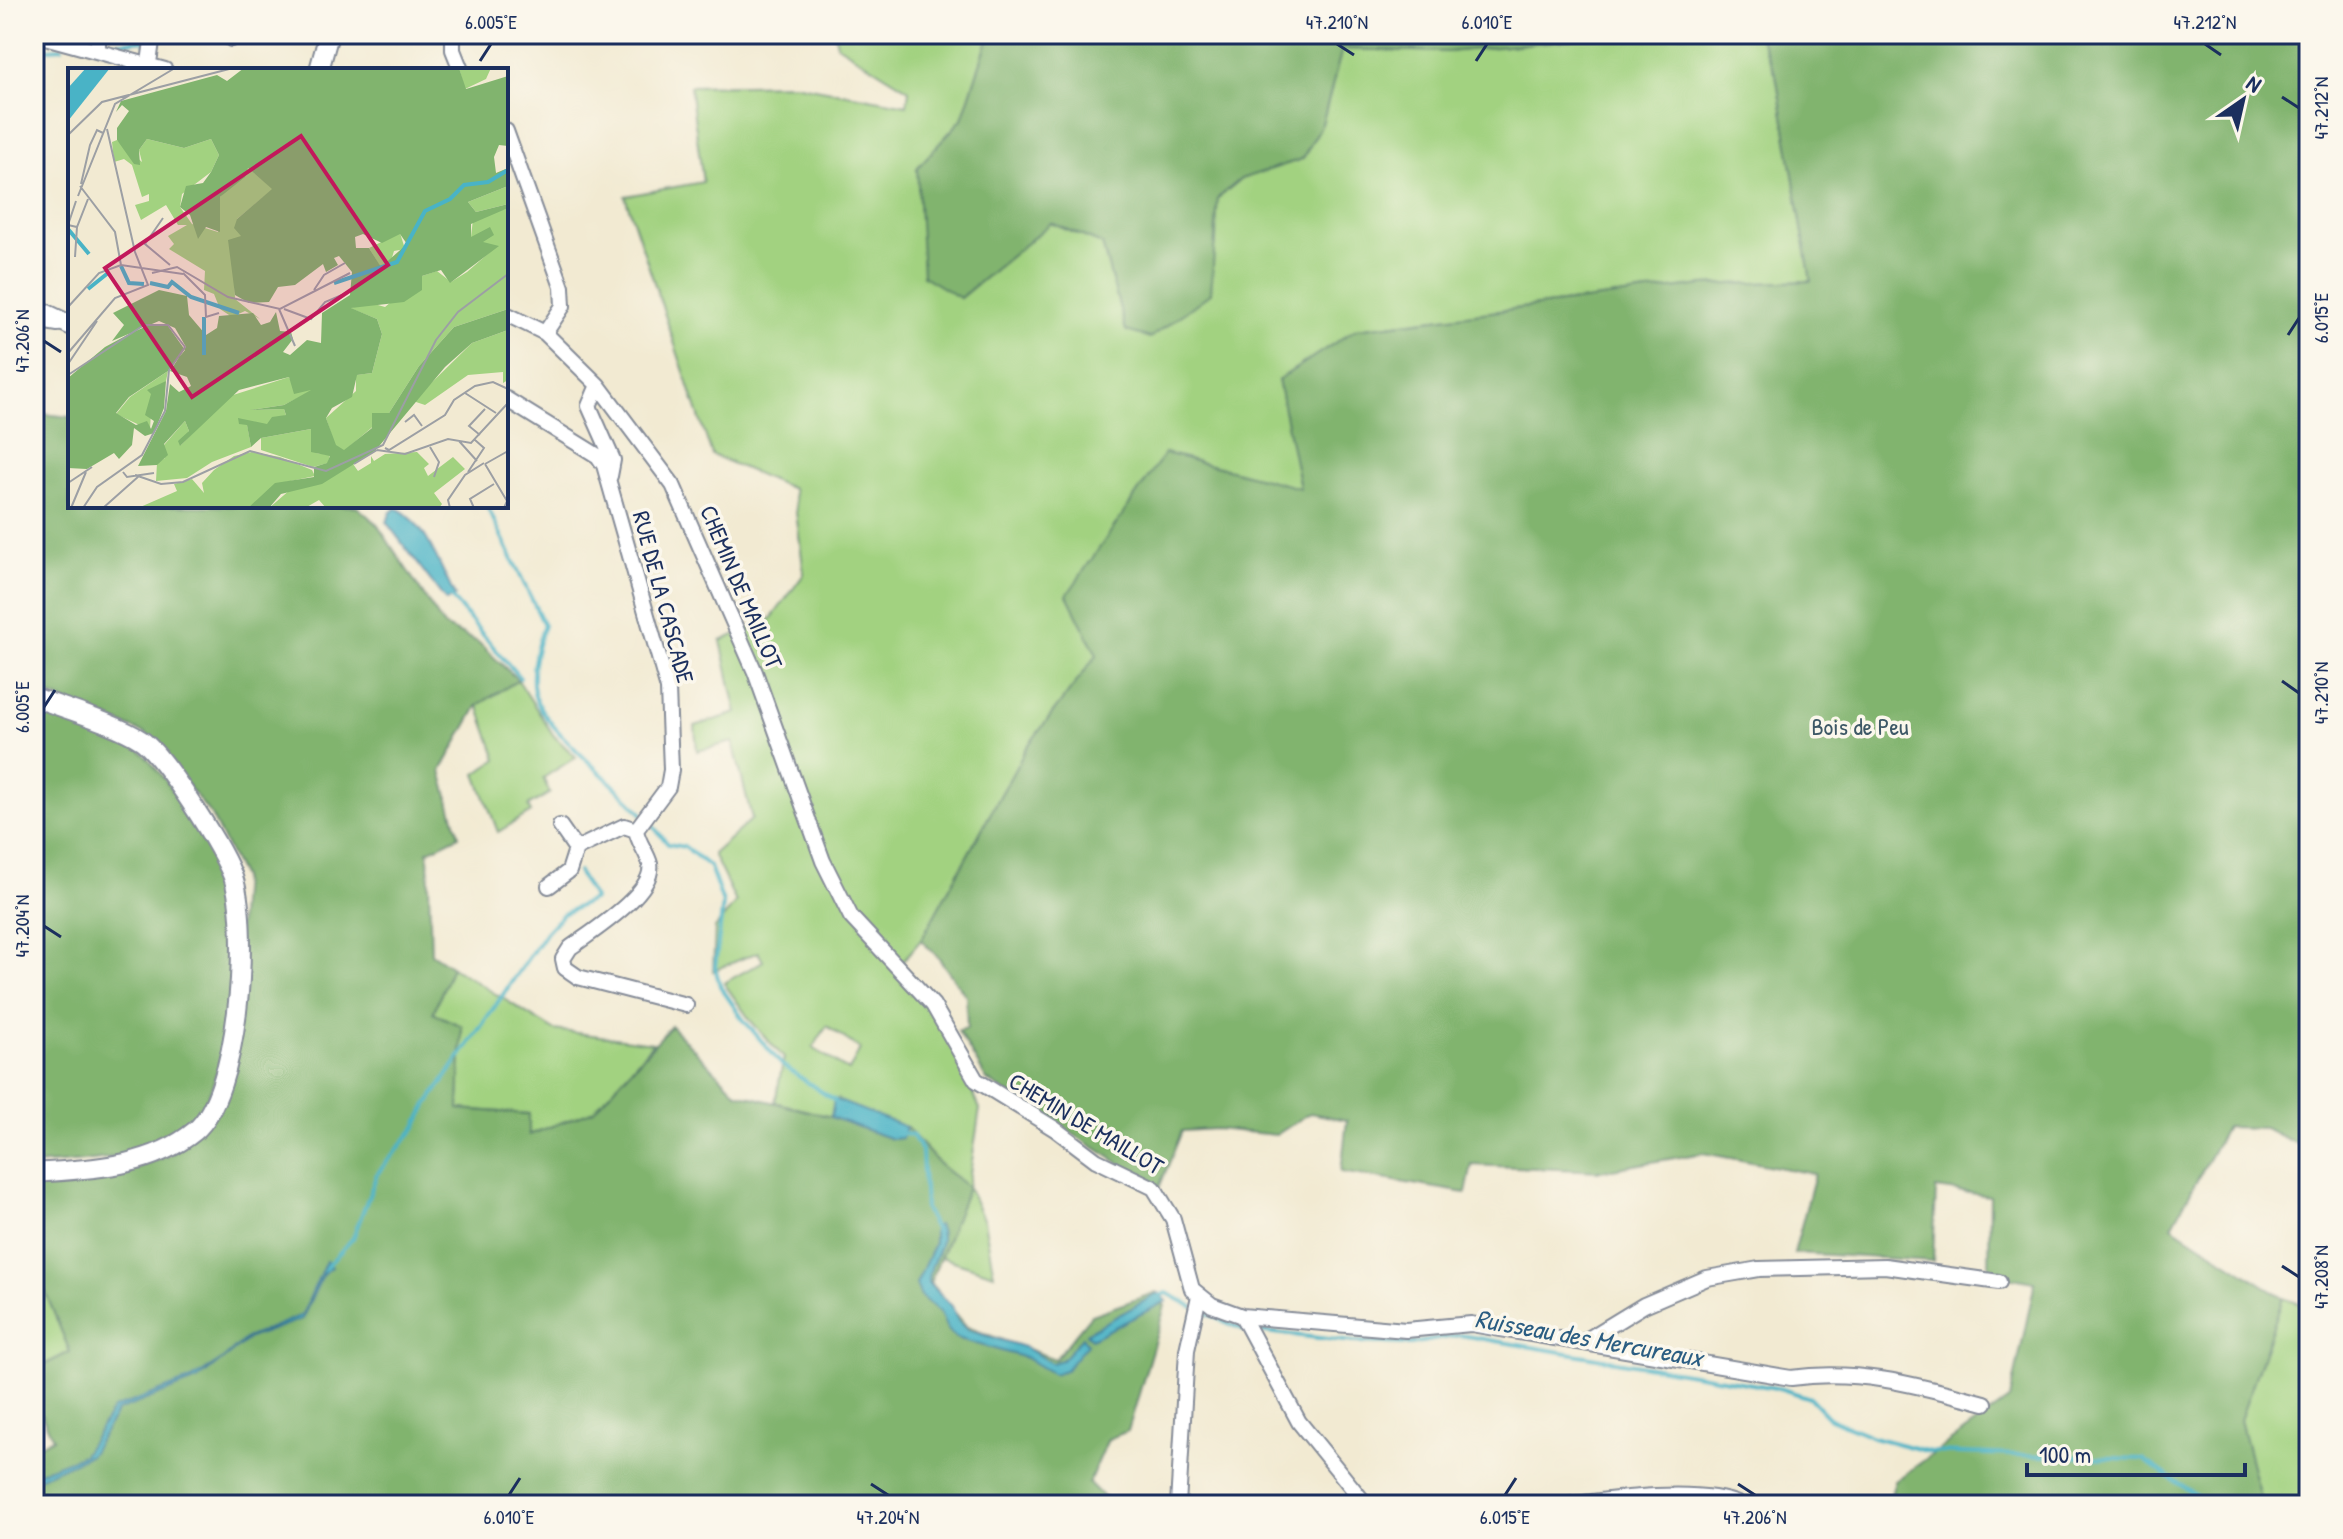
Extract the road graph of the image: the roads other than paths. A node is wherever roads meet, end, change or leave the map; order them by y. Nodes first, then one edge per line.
1 (34, 34) edge
2 (153, 34) edge
3 (329, 34) edge
4 (453, 34) edge
5 (98, 41) edge
6 (144, 62) junction
7 (160, 68) edge
8 (320, 68) edge
9 (460, 68) edge
10 (508, 137) edge
11 (34, 308) edge
12 (508, 315) edge
13 (34, 320) edge
14 (68, 324) edge
15 (68, 325) edge
16 (545, 333) junction
17 (598, 385) junction
18 (508, 400) edge
19 (609, 480) junction
20 (34, 697) edge
21 (642, 822) junction
22 (560, 826) dead end
23 (576, 849) junction
24 (549, 886) dead end
25 (686, 1005) dead end
26 (34, 1173) edge
27 (1999, 1282) dead end
28 (1196, 1304) junction
29 (1246, 1326) junction
30 (1585, 1341) junction
31 (1985, 1403) dead end
32 (1178, 1505) edge
33 (1366, 1505) edge
34 (1568, 1505) edge
35 (1740, 1505) edge

1 - 5 street
2 - 6 street
3 - 8 street
4 - 9 street
5 - 6 street
6 - 7 street
10 - 16 street
11 - 14 street
12 - 16 street, CHEMIN DE MAILLOT
13 - 15 street
16 - 17 street, CHEMIN DE MAILLOT
17 - 19 street
17 - 28 street, CHEMIN DE MAILLOT
18 - 19 street, RUE DE LA CASCADE
19 - 21 street, RUE DE LA CASCADE
20 - 26 street
21 - 23 street
21 - 25 street
22 - 23 street
23 - 24 street
27 - 30 street
28 - 29 street
28 - 32 street
29 - 30 street
29 - 33 street
30 - 31 street
34 - 35 street

